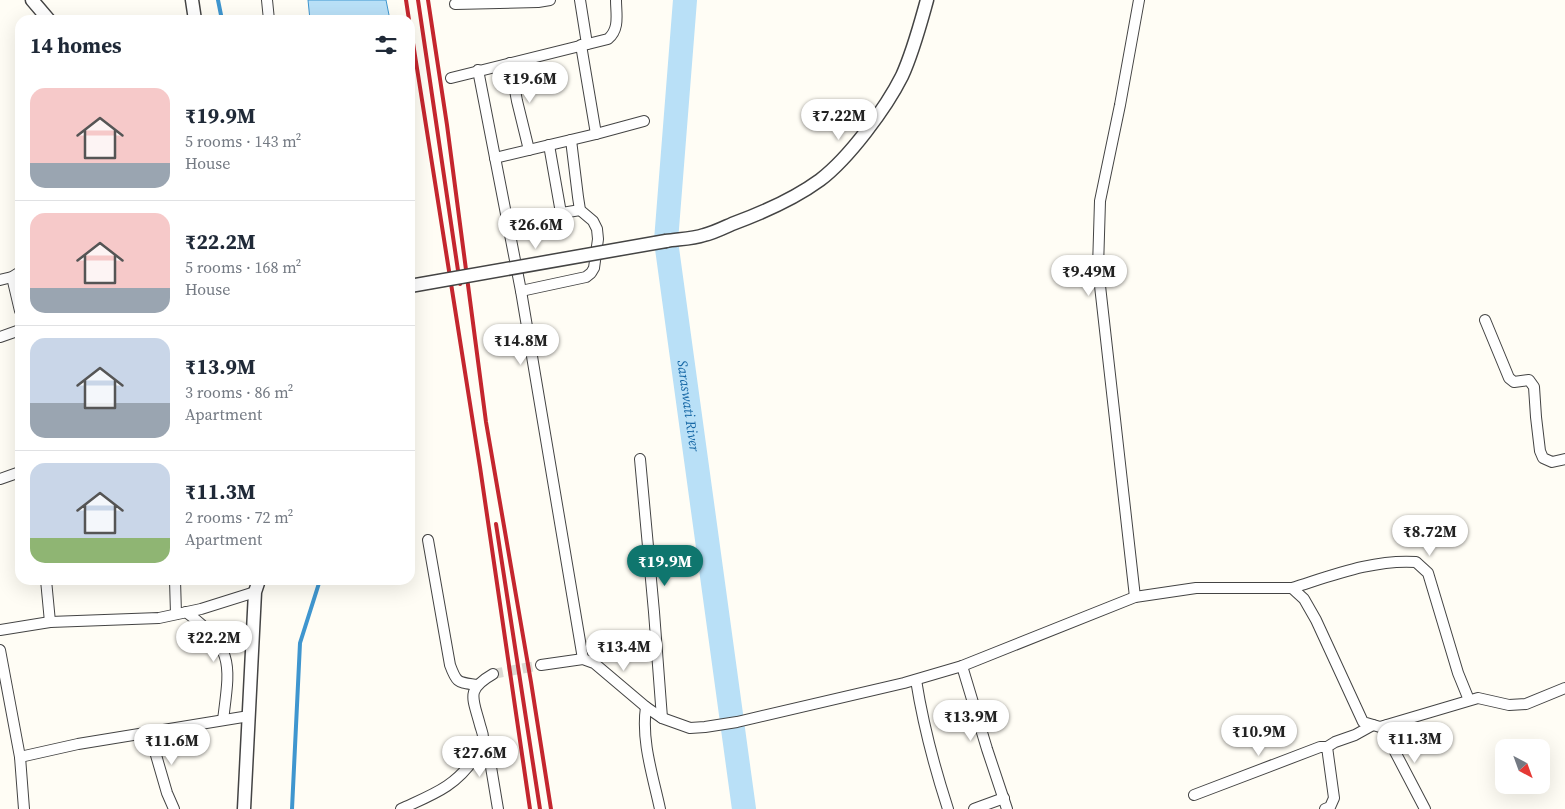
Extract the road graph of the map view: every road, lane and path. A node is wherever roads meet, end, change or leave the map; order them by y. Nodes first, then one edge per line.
1 (32, 0) edge
2 (192, 0) edge
3 (267, 0) edge
4 (544, 0) edge
5 (580, 0) edge
6 (616, 0) edge
7 (927, 0) edge
8 (1139, 0) edge
9 (455, 4) dead end
10 (45, 15) edge
11 (194, 15) edge
12 (268, 15) edge
13 (584, 45) junction
14 (510, 62) junction
15 (478, 70) junction
16 (451, 78) dead end
17 (644, 122) dead end
18 (596, 134) junction
19 (571, 140) junction
20 (549, 145) junction
21 (529, 150) junction
22 (495, 158) junction
23 (580, 210) junction
24 (561, 213) junction
25 (508, 222) junction
26 (15, 274) edge
27 (0, 280) edge
28 (415, 285) edge
29 (521, 291) junction
30 (1485, 320) dead end
31 (15, 332) edge
32 (0, 337) edge
33 (640, 459) dead end
34 (1565, 460) edge
35 (15, 474) edge
36 (0, 478) edge
37 (428, 540) dead end
38 (46, 585) edge
39 (176, 585) edge
40 (257, 586) edge
41 (1292, 588) junction
42 (1135, 597) junction
43 (181, 613) junction
44 (50, 622) junction
45 (0, 630) edge
46 (0, 650) edge
47 (583, 659) junction
48 (541, 665) tunnel mouth
49 (962, 666) junction
50 (493, 674) tunnel mouth
51 (916, 680) junction
52 (478, 686) junction
53 (1565, 688) edge
54 (1470, 700) junction
55 (646, 707) junction
56 (249, 716) junction
57 (662, 718) junction
58 (223, 720) junction
59 (1373, 725) junction
60 (1387, 725) junction
61 (149, 732) junction
62 (483, 739) junction
63 (1327, 747) junction
64 (20, 757) junction
65 (1194, 795) dead end
66 (1004, 798) junction
67 (24, 809) edge
68 (174, 809) edge
69 (244, 809) edge
70 (400, 809) edge
71 (498, 809) edge
72 (660, 809) edge
73 (948, 809) edge
74 (974, 809) edge
75 (1007, 809) edge
76 (1325, 809) edge
77 (1425, 809) edge

1 - 10 street
2 - 11 street
3 - 12 street
4 - 9 street
5 - 13 street
6 - 13 street
7 - 28 street, bridge
8 - 42 street
13 - 14 street
13 - 18 street
14 - 15 street
14 - 21 street
15 - 16 street
15 - 22 street
17 - 18 street
18 - 19 street
19 - 20 street
19 - 23 street
20 - 21 street
20 - 24 street
21 - 22 street
22 - 25 street
23 - 24 street
23 - 29 street
24 - 25 street
25 - 29 street
26 - 27 street
29 - 47 street
30 - 34 street
31 - 32 street
33 - 57 street
35 - 36 street
37 - 52 street
38 - 44 street
39 - 43 street
40 - 43 street
40 - 56 street
41 - 42 street
41 - 54 street
41 - 59 street
42 - 49 street
43 - 44 street
43 - 58 street
44 - 45 street
46 - 64 street
47 - 48 street
47 - 55 street
49 - 51 street
49 - 66 street
50 - 52 street
51 - 57 street
51 - 73 street
52 - 62 street
53 - 54 street
54 - 60 street
55 - 57 street
55 - 72 street
56 - 58 street
56 - 69 street
58 - 61 street
59 - 60 street
59 - 63 street
60 - 77 street
61 - 64 street
61 - 68 street
62 - 70 street
62 - 71 street
63 - 65 street
63 - 76 street
64 - 67 street
66 - 74 street
66 - 75 street

